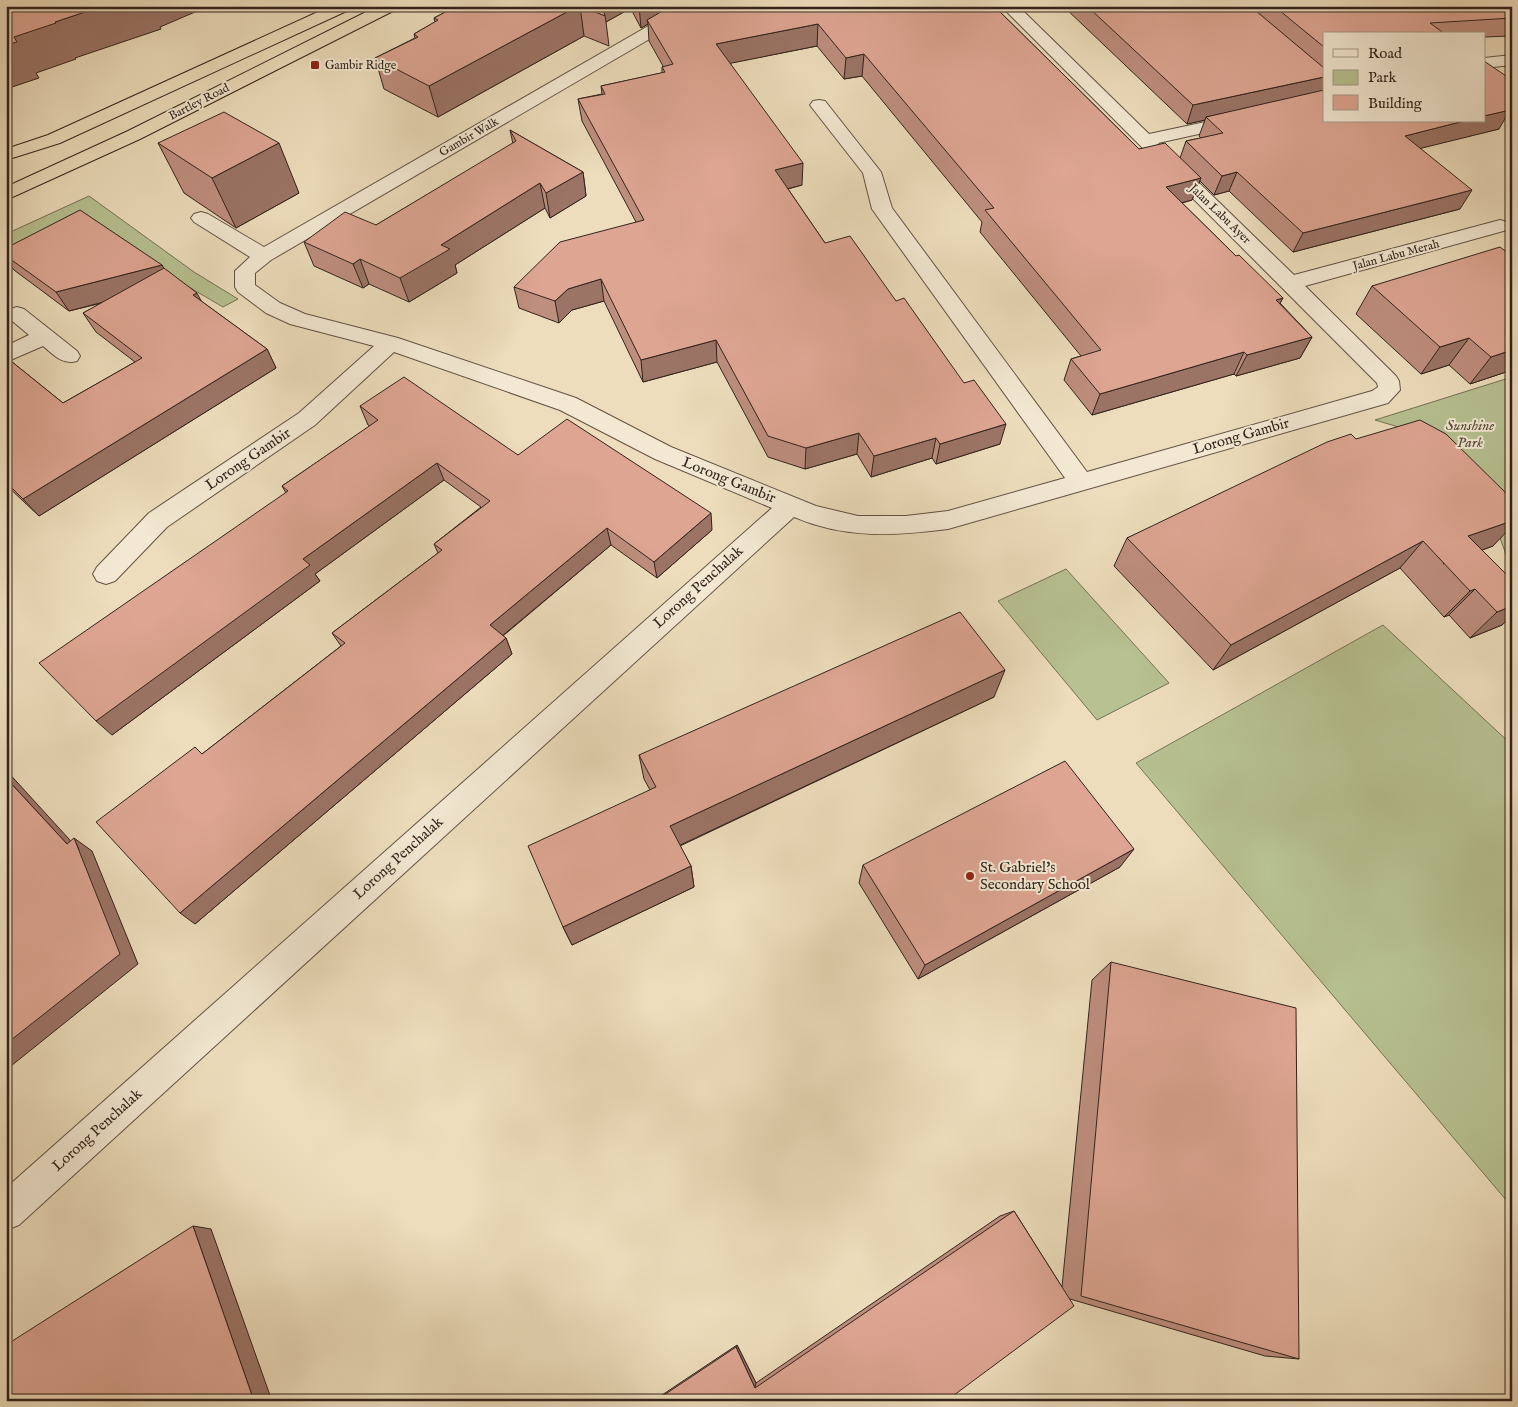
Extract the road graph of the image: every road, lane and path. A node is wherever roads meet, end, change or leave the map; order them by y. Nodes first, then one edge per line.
1 (345, 6) edge
2 (391, 6) edge
3 (695, 6) edge
4 (1009, 6) edge
5 (1512, 60) edge
6 (1486, 63) edge
7 (819, 106) dead end
8 (1258, 115) edge
9 (1144, 142) junction
10 (6, 155) edge
11 (6, 194) edge
12 (201, 218) edge
13 (1500, 226) dead end
14 (264, 256) junction
15 (245, 271) joint
16 (1291, 282) junction
17 (17, 314) dead end
18 (44, 337) junction
19 (390, 343) junction
20 (6, 355) edge
21 (69, 356) dead end
22 (1388, 381) joint
23 (1082, 483) junction
24 (790, 506) junction
25 (106, 574) dead end
26 (6, 1212) edge

1 - 10 highway, Bartley Road
2 - 11 highway, Bartley Road
3 - 14 street, Gambir Walk
4 - 9 street, Jalan Labu Ayer
5 - 6 street
7 - 23 street
8 - 9 street
9 - 16 street, Jalan Labu Ayer
12 - 14 street
13 - 16 street, Jalan Labu Merah
14 - 15 street, Gambir Walk
15 - 19 street, Lorong Gambir
16 - 22 street, Jalan Labu Ayer
17 - 18 street
18 - 20 street
18 - 21 street
19 - 24 street, Lorong Gambir
19 - 25 street, Lorong Gambir
22 - 23 street, Lorong Gambir
23 - 24 street, Lorong Gambir
24 - 26 street, Lorong Penchalak

